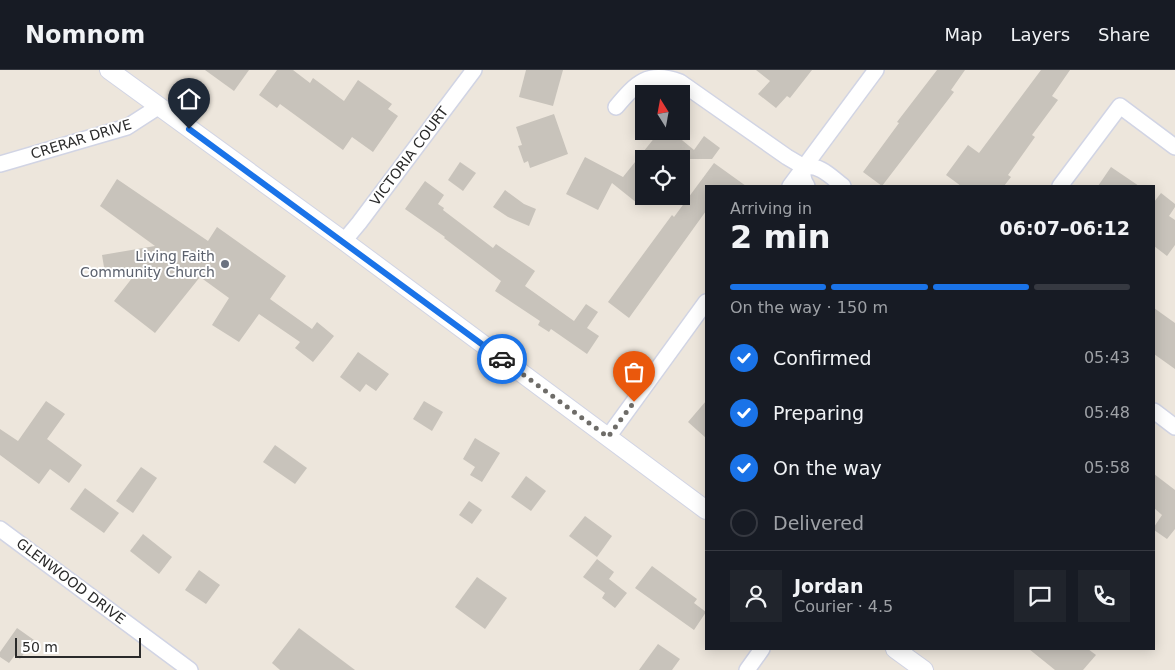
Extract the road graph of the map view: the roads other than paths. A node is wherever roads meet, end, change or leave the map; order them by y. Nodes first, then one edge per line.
1 (109, 70) edge
2 (474, 70) edge
3 (876, 70) edge
4 (616, 107) dead end
5 (158, 108) junction
6 (1175, 147) edge
7 (0, 164) edge
8 (804, 167) junction
9 (791, 185) edge
10 (806, 185) edge
11 (842, 185) edge
12 (1061, 185) edge
13 (344, 241) junction
14 (705, 303) edge
15 (1155, 412) edge
16 (1175, 427) edge
17 (608, 437) junction
18 (705, 509) edge
19 (0, 529) edge
20 (761, 650) edge
21 (896, 650) edge
22 (190, 670) edge
23 (747, 670) edge
24 (924, 670) edge

1 - 5 street
2 - 13 street, VICTORIA COURT
3 - 8 street
4 - 8 street
5 - 7 street, CRERAR DRIVE
5 - 13 street
6 - 12 street
8 - 9 street
8 - 10 street
8 - 11 street
13 - 17 street
14 - 17 street
15 - 16 street
17 - 18 street
19 - 22 street, GLENWOOD DRIVE
20 - 23 street
21 - 24 street

